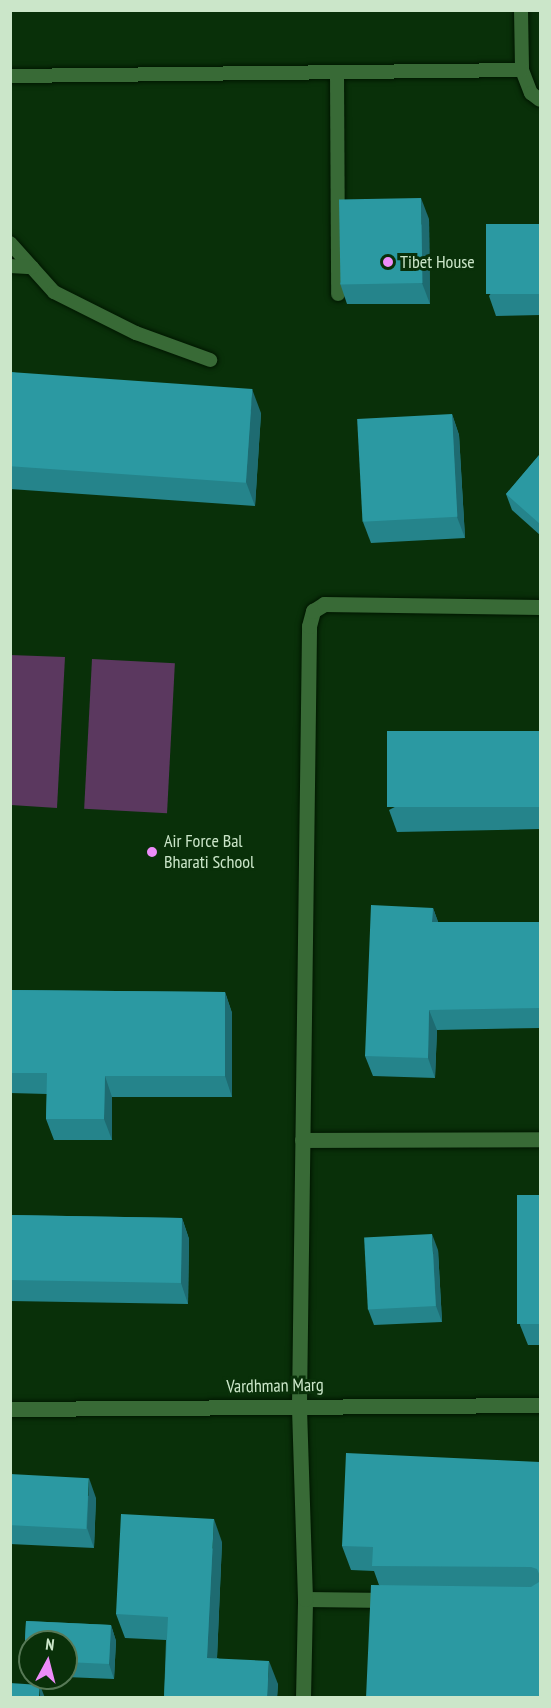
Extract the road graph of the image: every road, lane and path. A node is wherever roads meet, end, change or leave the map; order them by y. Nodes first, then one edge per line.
1 (521, 10) edge
2 (522, 70) junction
3 (337, 74) junction
4 (10, 76) edge
5 (540, 100) edge
6 (10, 243) edge
7 (10, 266) edge
8 (32, 267) junction
9 (338, 294) edge
10 (210, 360) dead end
11 (540, 607) edge
12 (302, 1140) junction
13 (540, 1140) edge
14 (299, 1405) junction
15 (540, 1405) edge
16 (10, 1410) edge
17 (305, 1599) junction
18 (410, 1600) edge
19 (303, 1698) edge

1 - 2 lane
2 - 3 lane
2 - 5 lane
3 - 4 lane
3 - 9 lane
6 - 8 lane
7 - 8 lane
8 - 10 lane
11 - 12 street
12 - 13 street
12 - 14 street
14 - 15 street, Vardhman Marg
14 - 16 street, Vardhman Marg
14 - 17 street
17 - 18 street
17 - 19 street

